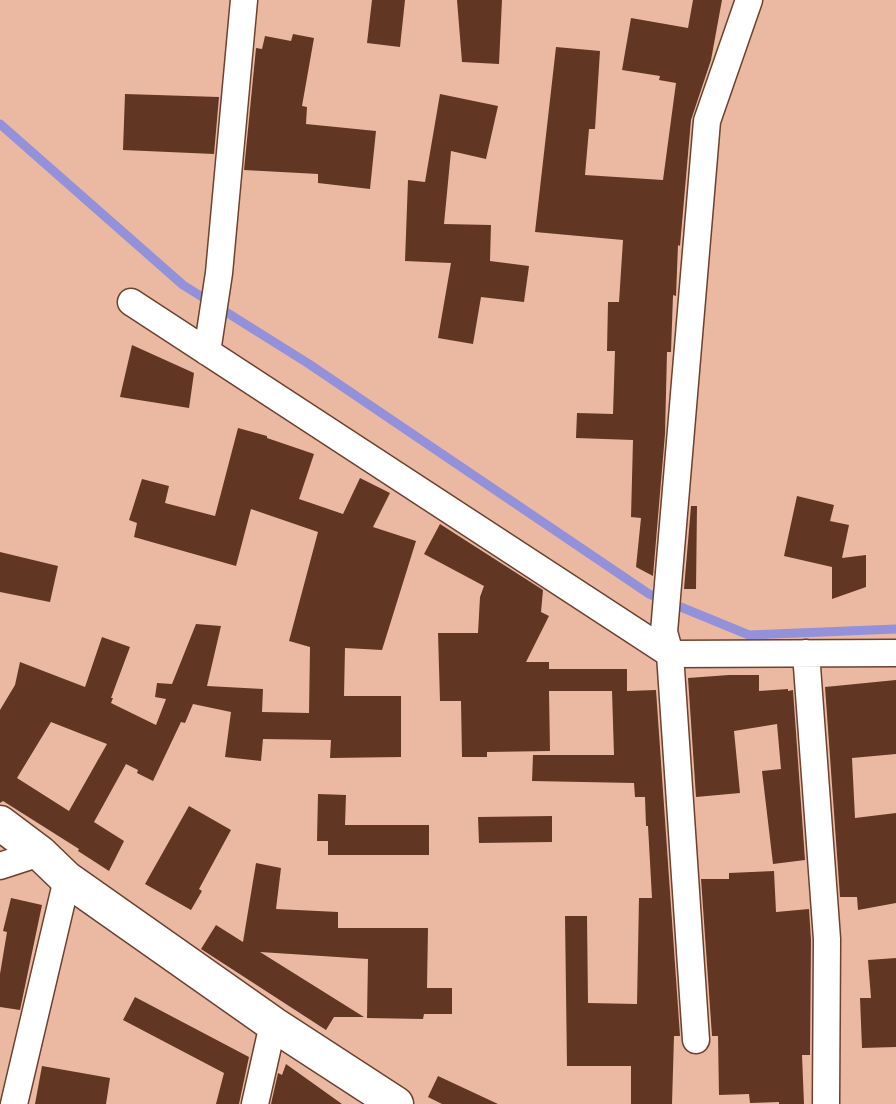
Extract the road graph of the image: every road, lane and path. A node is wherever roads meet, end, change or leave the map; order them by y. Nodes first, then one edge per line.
1 (244, 0) edge
2 (749, 0) edge
3 (131, 302) dead end
4 (207, 352) junction
5 (667, 643) junction
6 (806, 653) junction
7 (896, 653) edge
8 (0, 823) edge
9 (40, 853) junction
10 (0, 866) edge
11 (67, 879) junction
12 (273, 1024) junction
13 (696, 1040) dead end
14 (14, 1104) edge
15 (255, 1104) edge
16 (396, 1104) edge
17 (826, 1104) edge

1 - 4 street
2 - 5 street
3 - 4 street
4 - 5 street
5 - 6 street
5 - 13 street
6 - 7 street
6 - 17 street
8 - 9 street
9 - 10 street
9 - 11 street
11 - 12 street
11 - 14 street
12 - 15 street
12 - 16 street

